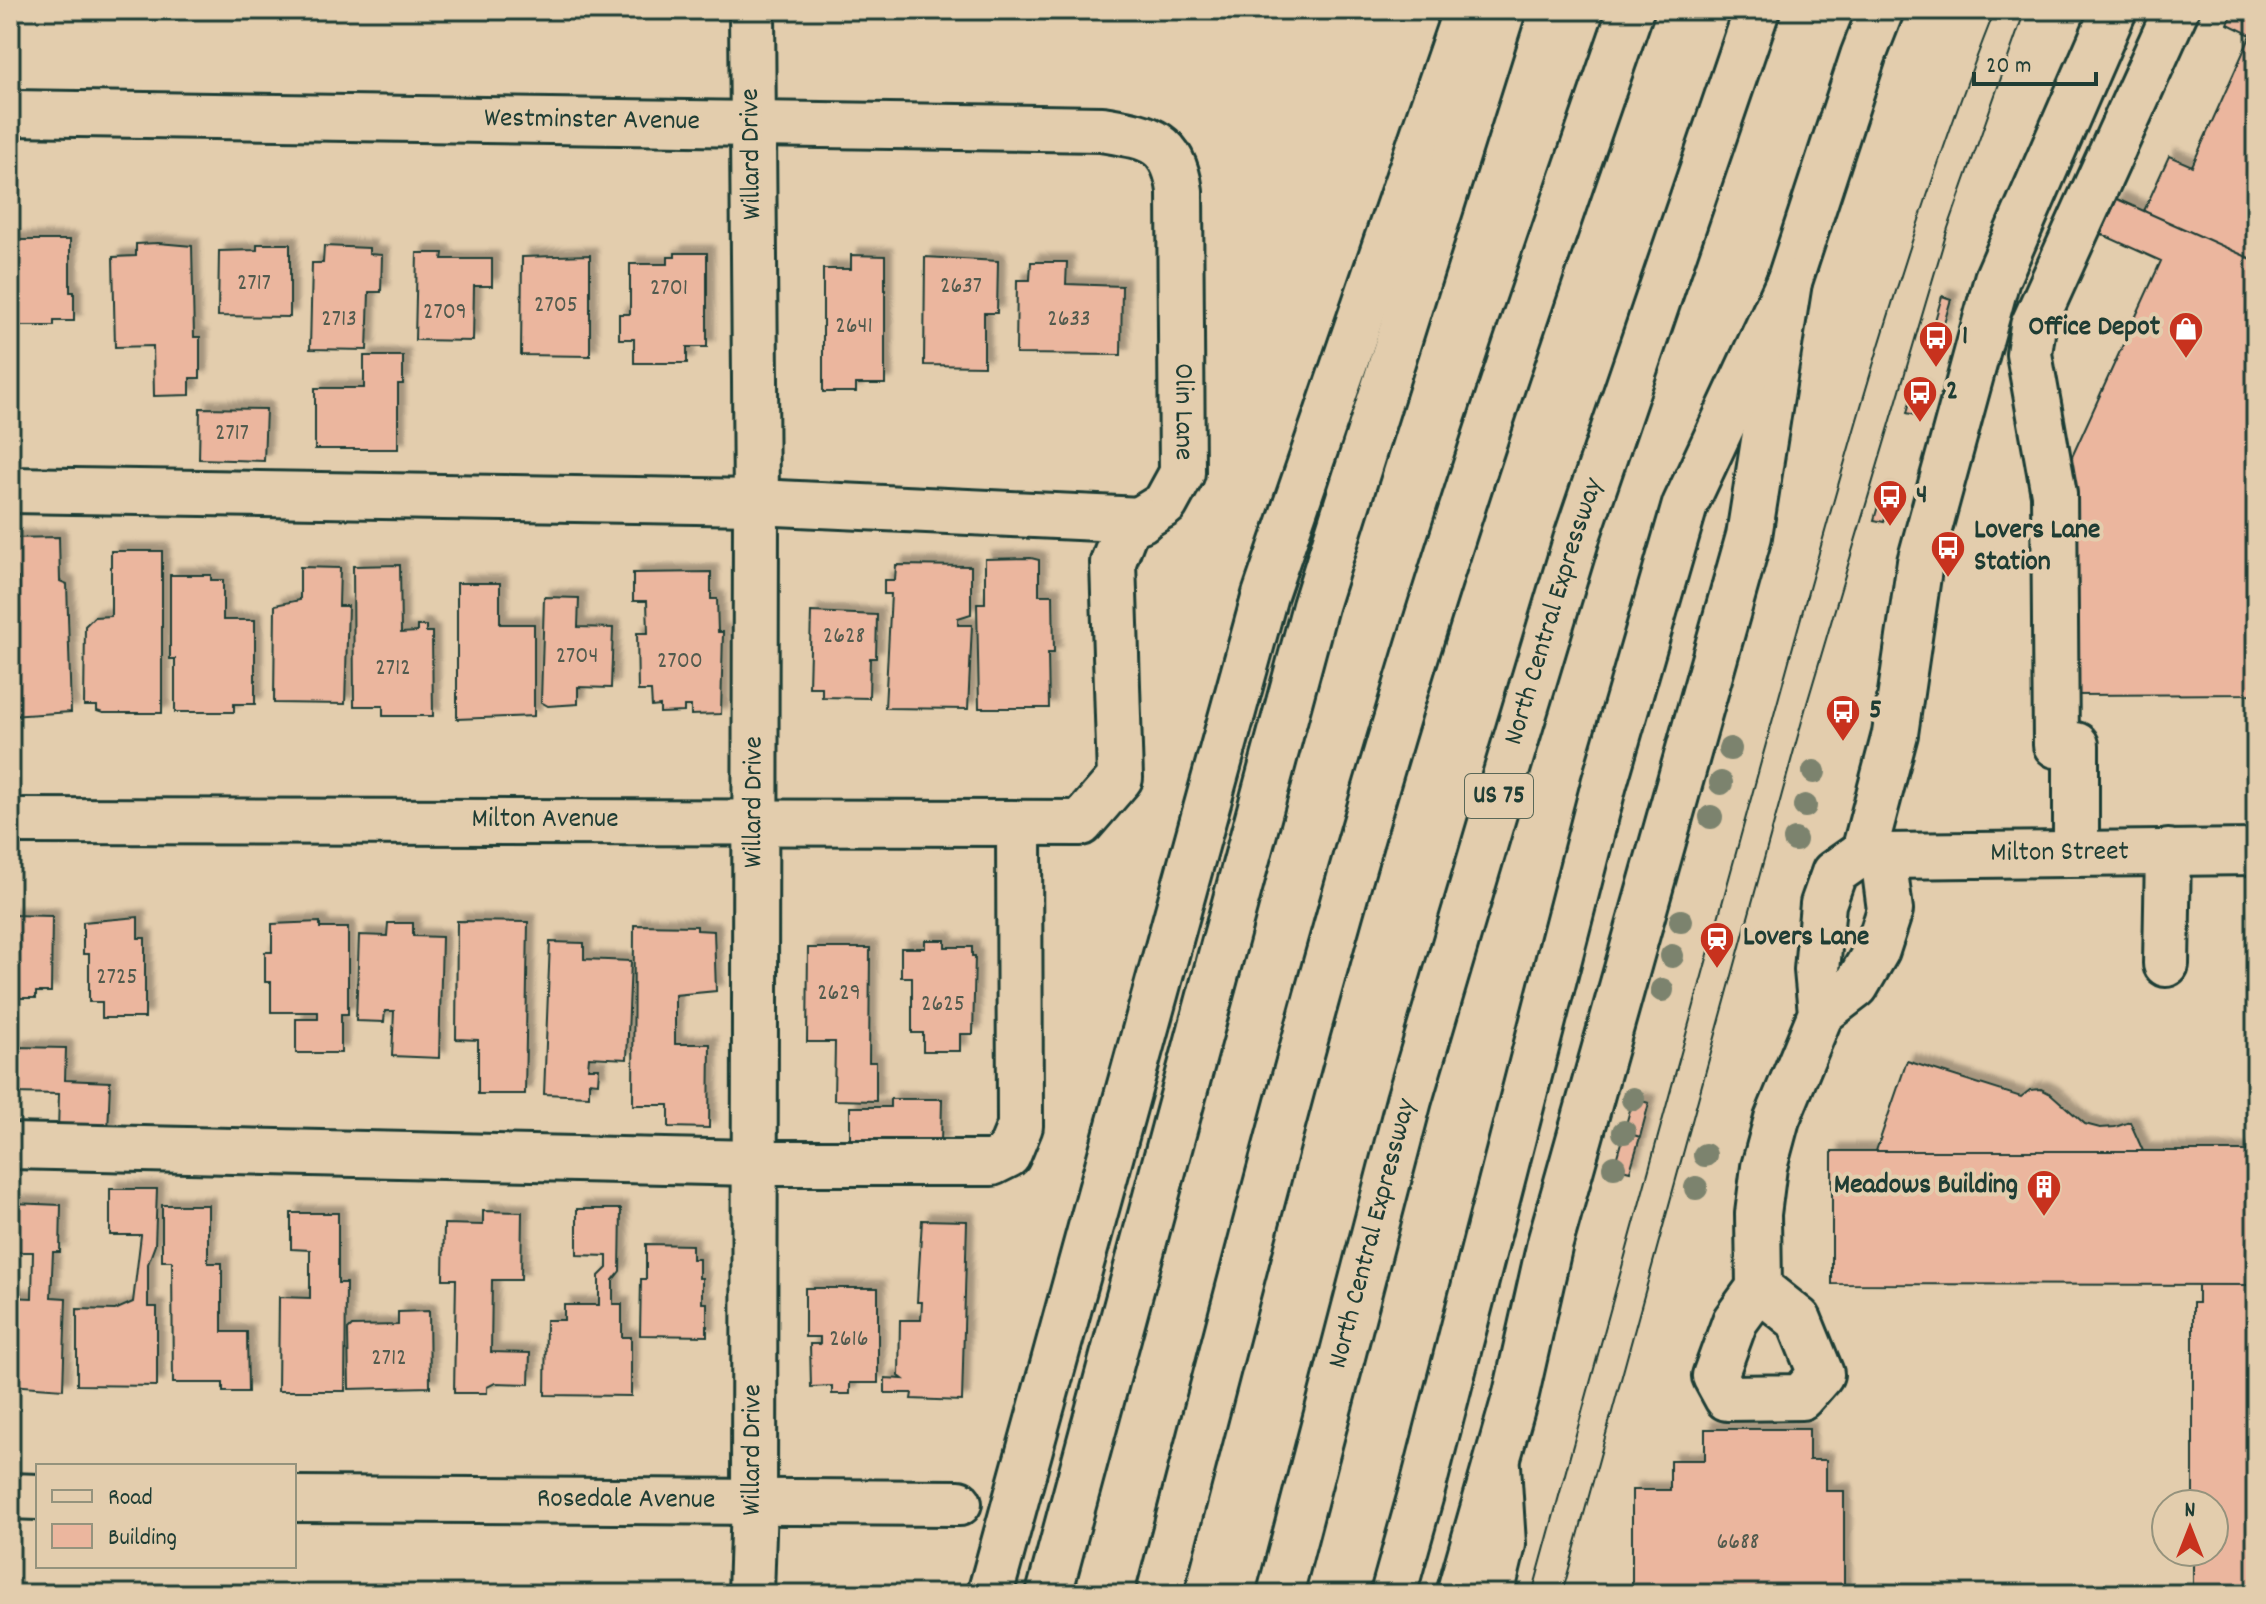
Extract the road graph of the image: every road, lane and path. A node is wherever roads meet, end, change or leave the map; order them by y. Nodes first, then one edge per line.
1 (752, 10) edge
2 (1466, 10) edge
3 (1503, 10) edge
4 (1631, 10) edge
5 (1757, 10) edge
6 (1881, 10) edge
7 (2114, 10) edge
8 (2176, 10) edge
9 (10, 113) edge
10 (753, 125) junction
11 (1169, 152) joint
12 (1789, 282) junction
13 (10, 490) edge
14 (756, 502) junction
15 (1141, 520) junction
16 (10, 821) edge
17 (755, 821) junction
18 (1019, 823) junction
19 (1081, 823) joint
20 (2256, 852) edge
21 (2076, 853) junction
22 (2182, 853) junction
23 (1873, 854) junction
24 (2182, 964) dead end
25 (1821, 1013) junction
26 (10, 1146) edge
27 (754, 1163) junction
28 (1759, 1288) dead end
29 (1498, 1458) junction
30 (10, 1496) edge
31 (36, 1497) edge
32 (296, 1499) edge
33 (754, 1502) junction
34 (959, 1503) dead end
35 (751, 1594) edge
36 (990, 1594) edge
37 (1049, 1594) edge
38 (1159, 1594) edge
39 (1280, 1594) edge
40 (1393, 1594) edge
41 (1459, 1594) edge
42 (1491, 1594) edge

1 - 10 main road, Willard Drive
2 - 36 main road
3 - 37 main road
4 - 38 main road
5 - 39 main road, North Central Expressway / US 75
6 - 12 main road
7 - 23 main road
8 - 21 main road
9 - 10 main road, Westminster Avenue
10 - 11 main road, Westminster Avenue
10 - 14 main road, Willard Drive
11 - 15 main road, Olin Lane
12 - 29 main road
12 - 40 main road
13 - 14 main road
14 - 15 main road
14 - 17 main road, Willard Drive
15 - 19 main road, Olin Lane
16 - 17 main road, Milton Avenue
17 - 18 main road, Milton Avenue
17 - 27 main road, Willard Drive
18 - 19 main road, Milton Avenue
18 - 27 main road
20 - 22 main road, Milton Street
21 - 22 main road, Milton Street
21 - 23 main road, Milton Street
22 - 24 main road
23 - 25 main road
23 - 25 main road
25 - 28 main road
26 - 27 main road
27 - 33 main road, Willard Drive
29 - 41 main road
29 - 42 main road
30 - 31 main road
32 - 33 main road, Rosedale Avenue
33 - 34 main road, Rosedale Avenue
33 - 35 main road, Willard Drive

